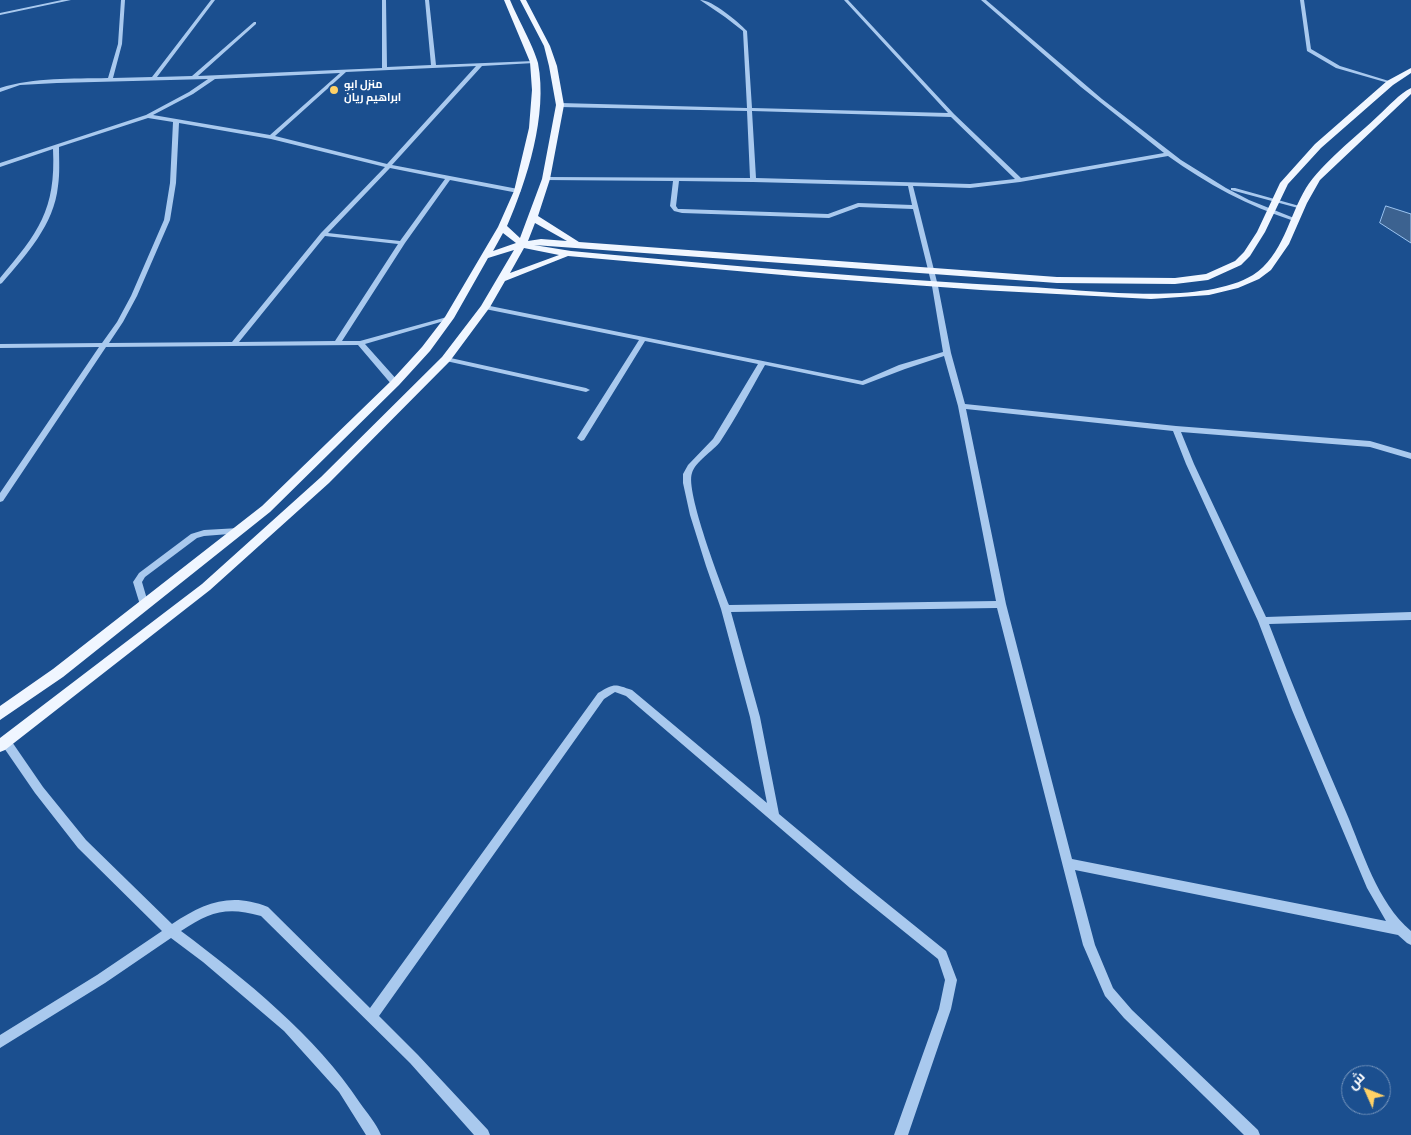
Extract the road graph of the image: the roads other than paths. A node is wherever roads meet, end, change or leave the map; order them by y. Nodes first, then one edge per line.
1 (35, 0) edge
2 (69, 0) edge
3 (123, 0) edge
4 (213, 0) edge
5 (384, 0) edge
6 (427, 0) edge
7 (507, 0) edge
8 (523, 0) edge
9 (702, 0) edge
10 (846, 0) edge
11 (983, 0) edge
12 (1302, 0) edge
13 (39, 6) junction
14 (0, 14) edge
15 (254, 23) dead end
16 (534, 62) junction
17 (481, 64) junction
18 (434, 66) junction
19 (386, 69) junction
20 (1411, 70) edge
21 (345, 71) junction
22 (194, 77) junction
23 (215, 77) junction
24 (153, 78) junction
25 (110, 80) junction
26 (1390, 83) junction
27 (0, 90) edge
28 (1411, 90) edge
29 (560, 105) junction
30 (750, 109) junction
31 (952, 115) junction
32 (148, 116) junction
33 (176, 122) junction
34 (271, 138) junction
35 (56, 147) junction
36 (1167, 154) junction
37 (0, 165) edge
38 (388, 166) junction
39 (448, 178) junction
40 (546, 179) junction
41 (676, 180) junction
42 (753, 180) junction
43 (1020, 180) junction
44 (910, 184) junction
45 (1220, 186) junction
46 (518, 191) junction
47 (1276, 200) junction
48 (916, 206) junction
49 (1300, 208) junction
50 (1270, 212) junction
51 (533, 217) junction
52 (1296, 220) junction
53 (502, 227) junction
54 (323, 234) junction
55 (402, 243) junction
56 (522, 244) junction
57 (579, 244) junction
58 (571, 254) junction
59 (486, 256) junction
60 (932, 272) junction
61 (501, 279) junction
62 (0, 282) edge
63 (936, 286) junction
64 (485, 307) junction
65 (449, 318) junction
66 (644, 338) junction
67 (360, 343) junction
68 (234, 344) junction
69 (337, 344) junction
70 (0, 346) edge
71 (105, 346) junction
72 (947, 353) junction
73 (446, 359) junction
74 (763, 362) junction
75 (395, 383) junction
76 (586, 390) dead end
77 (962, 406) junction
78 (1176, 429) junction
79 (580, 438) dead end
80 (1411, 456) edge
81 (0, 481) edge
82 (12, 481) junction
83 (0, 499) edge
84 (239, 531) junction
85 (1001, 604) junction
86 (144, 606) junction
87 (726, 609) junction
88 (1411, 616) edge
89 (1263, 621) junction
90 (0, 714) edge
91 (3, 744) edge
92 (774, 814) junction
93 (1069, 864) junction
94 (1398, 929) junction
95 (171, 931) junction
96 (1411, 939) edge
97 (372, 1017) junction
98 (0, 1042) edge
99 (374, 1135) edge
100 (483, 1135) edge
101 (901, 1135) edge
102 (1253, 1135) edge

1 - 13 street
2 - 13 street
3 - 25 street
4 - 24 street
5 - 19 street
6 - 18 street
7 - 16 main road
8 - 29 main road
9 - 30 street
10 - 31 street
11 - 36 street
12 - 26 street
13 - 14 street
15 - 22 street
16 - 17 street
16 - 46 main road
17 - 18 street
17 - 38 street
18 - 19 street
19 - 21 street
20 - 26 main road
21 - 23 street
21 - 34 street
22 - 23 street
22 - 24 street
23 - 32 street
24 - 25 street
25 - 27 street
26 - 47 main road
28 - 49 main road
29 - 30 street
29 - 40 main road
30 - 31 street
30 - 42 street
31 - 43 street
32 - 33 street
32 - 35 street
33 - 34 street
33 - 71 street
34 - 38 street
35 - 37 street
35 - 62 street
36 - 43 street
36 - 45 street
38 - 39 street
38 - 54 street
39 - 46 street
39 - 55 street
40 - 41 street
40 - 51 main road
41 - 42 street
41 - 48 street
42 - 44 street
43 - 44 street
44 - 48 street
45 - 47 street
45 - 50 street
46 - 53 main road
47 - 49 street
47 - 50 main road
48 - 60 street
49 - 52 main road
50 - 52 street
50 - 60 main road
51 - 56 main road
51 - 57 main road
52 - 63 main road
53 - 56 main road
53 - 59 main road
54 - 55 street
54 - 68 street
55 - 69 street
56 - 57 main road
56 - 58 main road
56 - 59 main road
56 - 61 main road
57 - 60 main road
58 - 61 main road
58 - 63 main road
59 - 65 main road
60 - 63 street
61 - 64 main road
63 - 72 street
64 - 66 street
64 - 73 main road
65 - 67 street
65 - 75 main road
66 - 74 street
66 - 79 street
67 - 69 street
67 - 75 street
68 - 69 street
68 - 71 street
70 - 71 street
71 - 82 street
72 - 74 street
72 - 77 street
73 - 76 street
73 - 91 main road
74 - 87 street
75 - 84 main road
77 - 78 street
77 - 85 street
78 - 80 street
78 - 89 street
81 - 82 street
82 - 83 street
84 - 86 main road
84 - 86 street
85 - 87 street
85 - 93 street
86 - 90 main road
87 - 92 street
88 - 89 street
89 - 94 street
91 - 95 street
92 - 97 street
92 - 101 street
93 - 94 street
93 - 102 street
94 - 96 street
95 - 97 street
95 - 98 street
95 - 99 street
97 - 100 street

